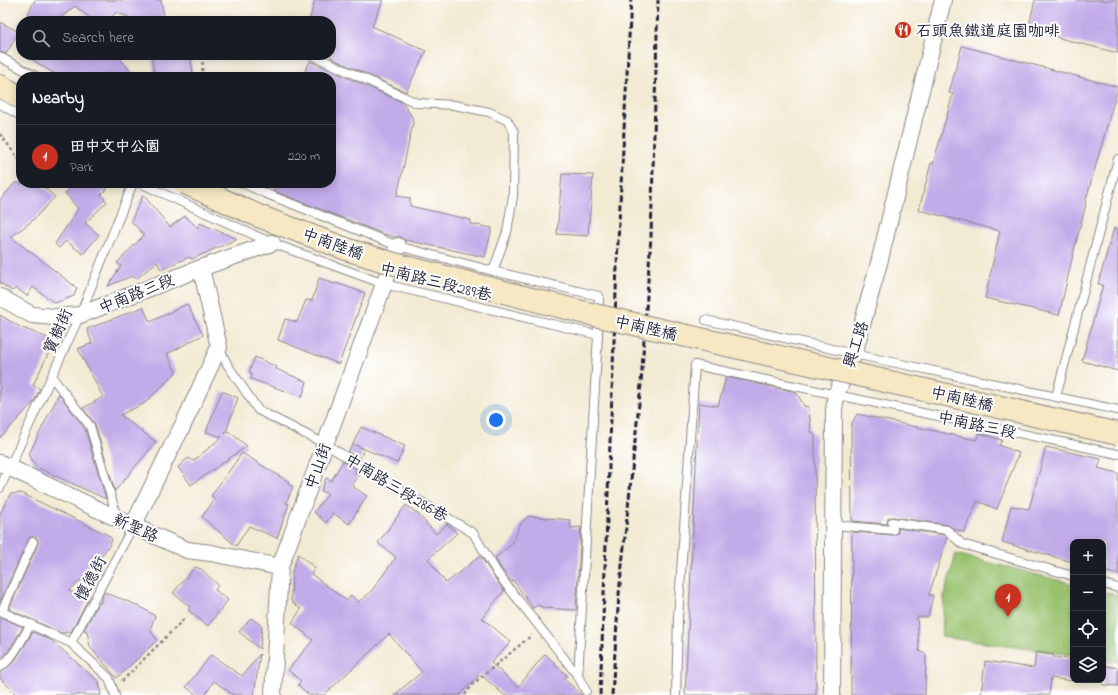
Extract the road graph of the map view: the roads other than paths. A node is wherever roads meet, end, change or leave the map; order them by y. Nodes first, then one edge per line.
1 (943, 0) edge
2 (0, 57) edge
3 (323, 60) edge
4 (28, 72) edge
5 (0, 86) edge
6 (16, 95) edge
7 (0, 104) edge
8 (16, 113) edge
9 (1118, 159) edge
10 (132, 188) edge
11 (151, 188) edge
12 (196, 188) edge
13 (254, 188) edge
14 (272, 243) junction
15 (398, 246) junction
16 (201, 268) junction
17 (493, 271) junction
18 (384, 284) junction
19 (0, 296) edge
20 (80, 315) junction
21 (706, 320) dead end
22 (598, 335) junction
23 (219, 347) junction
24 (854, 354) junction
25 (52, 377) junction
26 (836, 394) junction
27 (1056, 397) junction
28 (1118, 410) edge
29 (1118, 434) edge
30 (325, 444) junction
31 (1118, 454) edge
32 (5, 466) edge
33 (0, 488) edge
34 (118, 519) junction
35 (833, 525) junction
36 (133, 526) junction
37 (33, 542) dead end
38 (280, 567) junction
39 (1070, 575) edge
40 (1106, 585) edge
41 (1118, 588) edge
42 (1, 611) edge
43 (31, 624) junction
44 (71, 643) junction
45 (0, 667) edge
46 (578, 676) junction
47 (586, 691) dead end
48 (114, 692) edge
49 (273, 695) edge
50 (676, 695) edge
51 (832, 695) edge

1 - 24 street, 興工路
2 - 4 lane
3 - 17 lane
5 - 6 main road
7 - 8 lane
9 - 27 lane
10 - 20 lane, 寶樹街
11 - 14 lane, 中南路三段289巷
12 - 29 main road, 中南陸橋, bridge
13 - 15 lane, 中南路三段289巷
14 - 16 street, 中南路三段
14 - 18 lane, 中南路三段289巷
15 - 17 lane, 中南路三段289巷
15 - 18 street, 中山街
16 - 20 street, 中南路三段
16 - 23 street, 中南路三段286巷
17 - 22 lane, 中南路三段289巷
18 - 22 lane, 中南路三段289巷
18 - 30 street, 中山街
19 - 20 street, 中南路三段
20 - 25 lane, 寶樹街
21 - 24 lane
22 - 46 lane
23 - 30 lane, 中南路三段286巷
23 - 36 street
24 - 26 street, 興工路
24 - 27 lane
25 - 32 lane, 寶樹街
25 - 34 lane
26 - 31 lane, 中南路三段
26 - 35 street, 興工路
26 - 50 lane, 中南路三段
27 - 28 lane
30 - 38 street, 中山街
30 - 46 lane, 中南路三段286巷
32 - 33 lane, 寶樹街
32 - 34 street, 新聖路
34 - 36 street, 新聖路
35 - 39 lane
35 - 51 street, 興工路
36 - 38 street, 新聖路
36 - 44 lane, 懷德街
37 - 42 lane
38 - 49 street, 中山街
40 - 41 lane
42 - 43 lane
43 - 44 lane
43 - 45 lane
44 - 48 lane
46 - 47 lane, 中南路三段286巷

